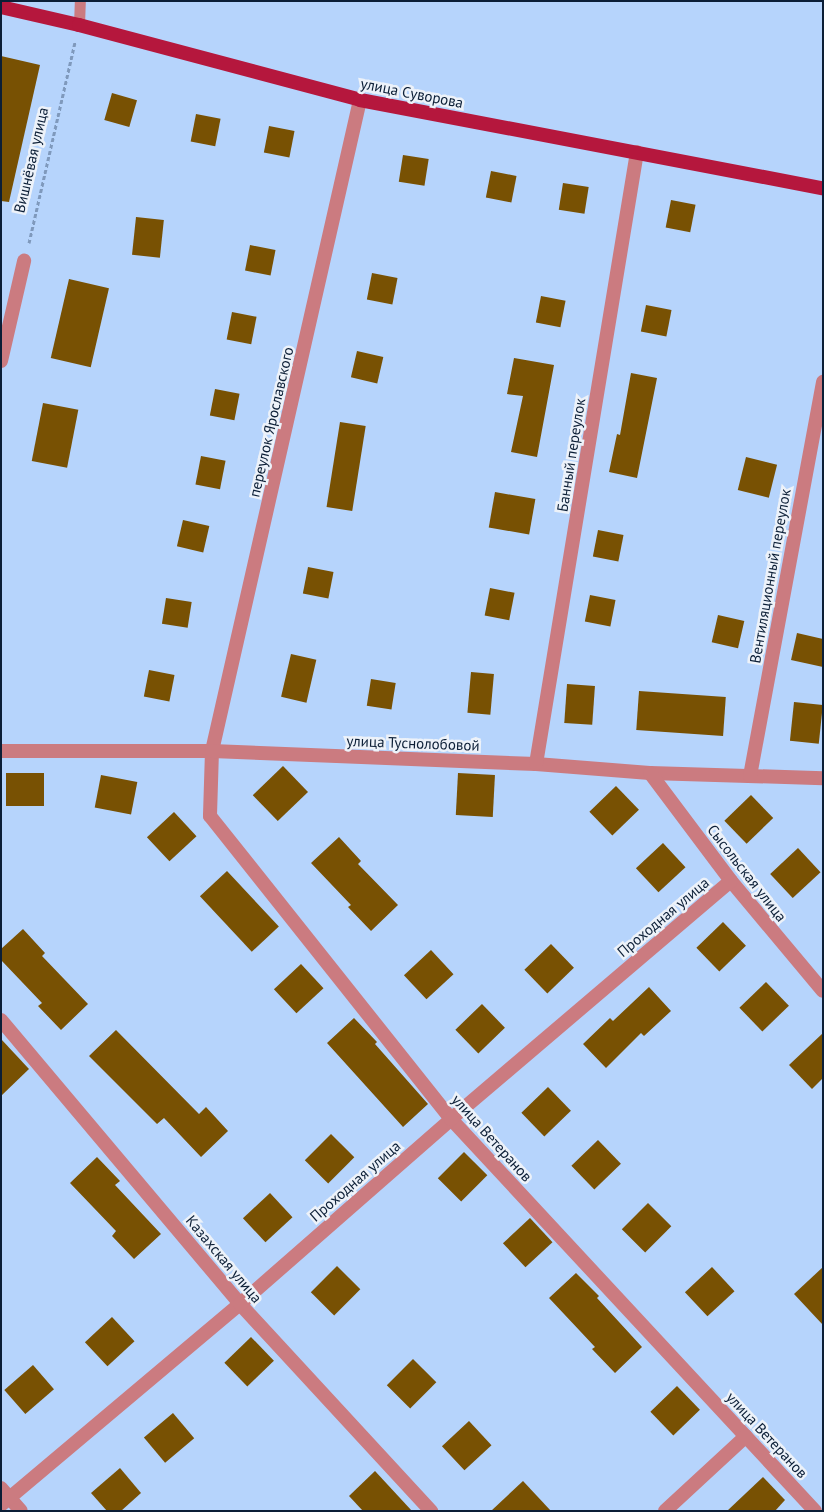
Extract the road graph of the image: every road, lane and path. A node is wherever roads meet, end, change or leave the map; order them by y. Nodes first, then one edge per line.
1 (80, 1) edge
2 (1, 7) edge
3 (79, 25) junction
4 (360, 100) junction
5 (637, 152) junction
6 (823, 188) edge
7 (24, 262) joint
8 (1, 361) edge
9 (823, 382) edge
10 (1, 751) edge
11 (212, 751) junction
12 (536, 764) junction
13 (650, 773) junction
14 (750, 776) junction
15 (823, 778) edge
16 (731, 881) junction
17 (823, 991) edge
18 (1, 1020) edge
19 (451, 1119) junction
20 (240, 1304) junction
21 (746, 1436) junction
22 (4, 1497) edge
23 (22, 1511) edge
24 (430, 1511) edge
25 (665, 1511) edge
26 (815, 1511) edge

1 - 3 lane
2 - 3 main road, улица Суворова
3 - 4 main road, улица Суворова
3 - 7 path, Вишнёвая улица
4 - 5 main road, улица Суворова
4 - 11 street, переулок Ярославского
5 - 6 main road, улица Суворова
5 - 12 street, Банный переулок
7 - 8 street
9 - 14 street, Вентиляционный переулок
10 - 11 street, улица Туснолобовой
11 - 12 street, улица Туснолобовой
11 - 19 street, улица Ветеранов
12 - 13 street, улица Туснолобовой
13 - 14 street, улица Туснолобовой
13 - 16 street, Сысольская улица
14 - 15 street, улица Туснолобовой
16 - 17 street, Сысольская улица
16 - 19 street, Проходная улица
18 - 20 street, Казахская улица
19 - 20 street, Проходная улица
19 - 21 street, улица Ветеранов
20 - 22 street, Проходная улица
20 - 24 street, Казахская улица
21 - 25 street
21 - 26 street, улица Ветеранов
22 - 23 street

